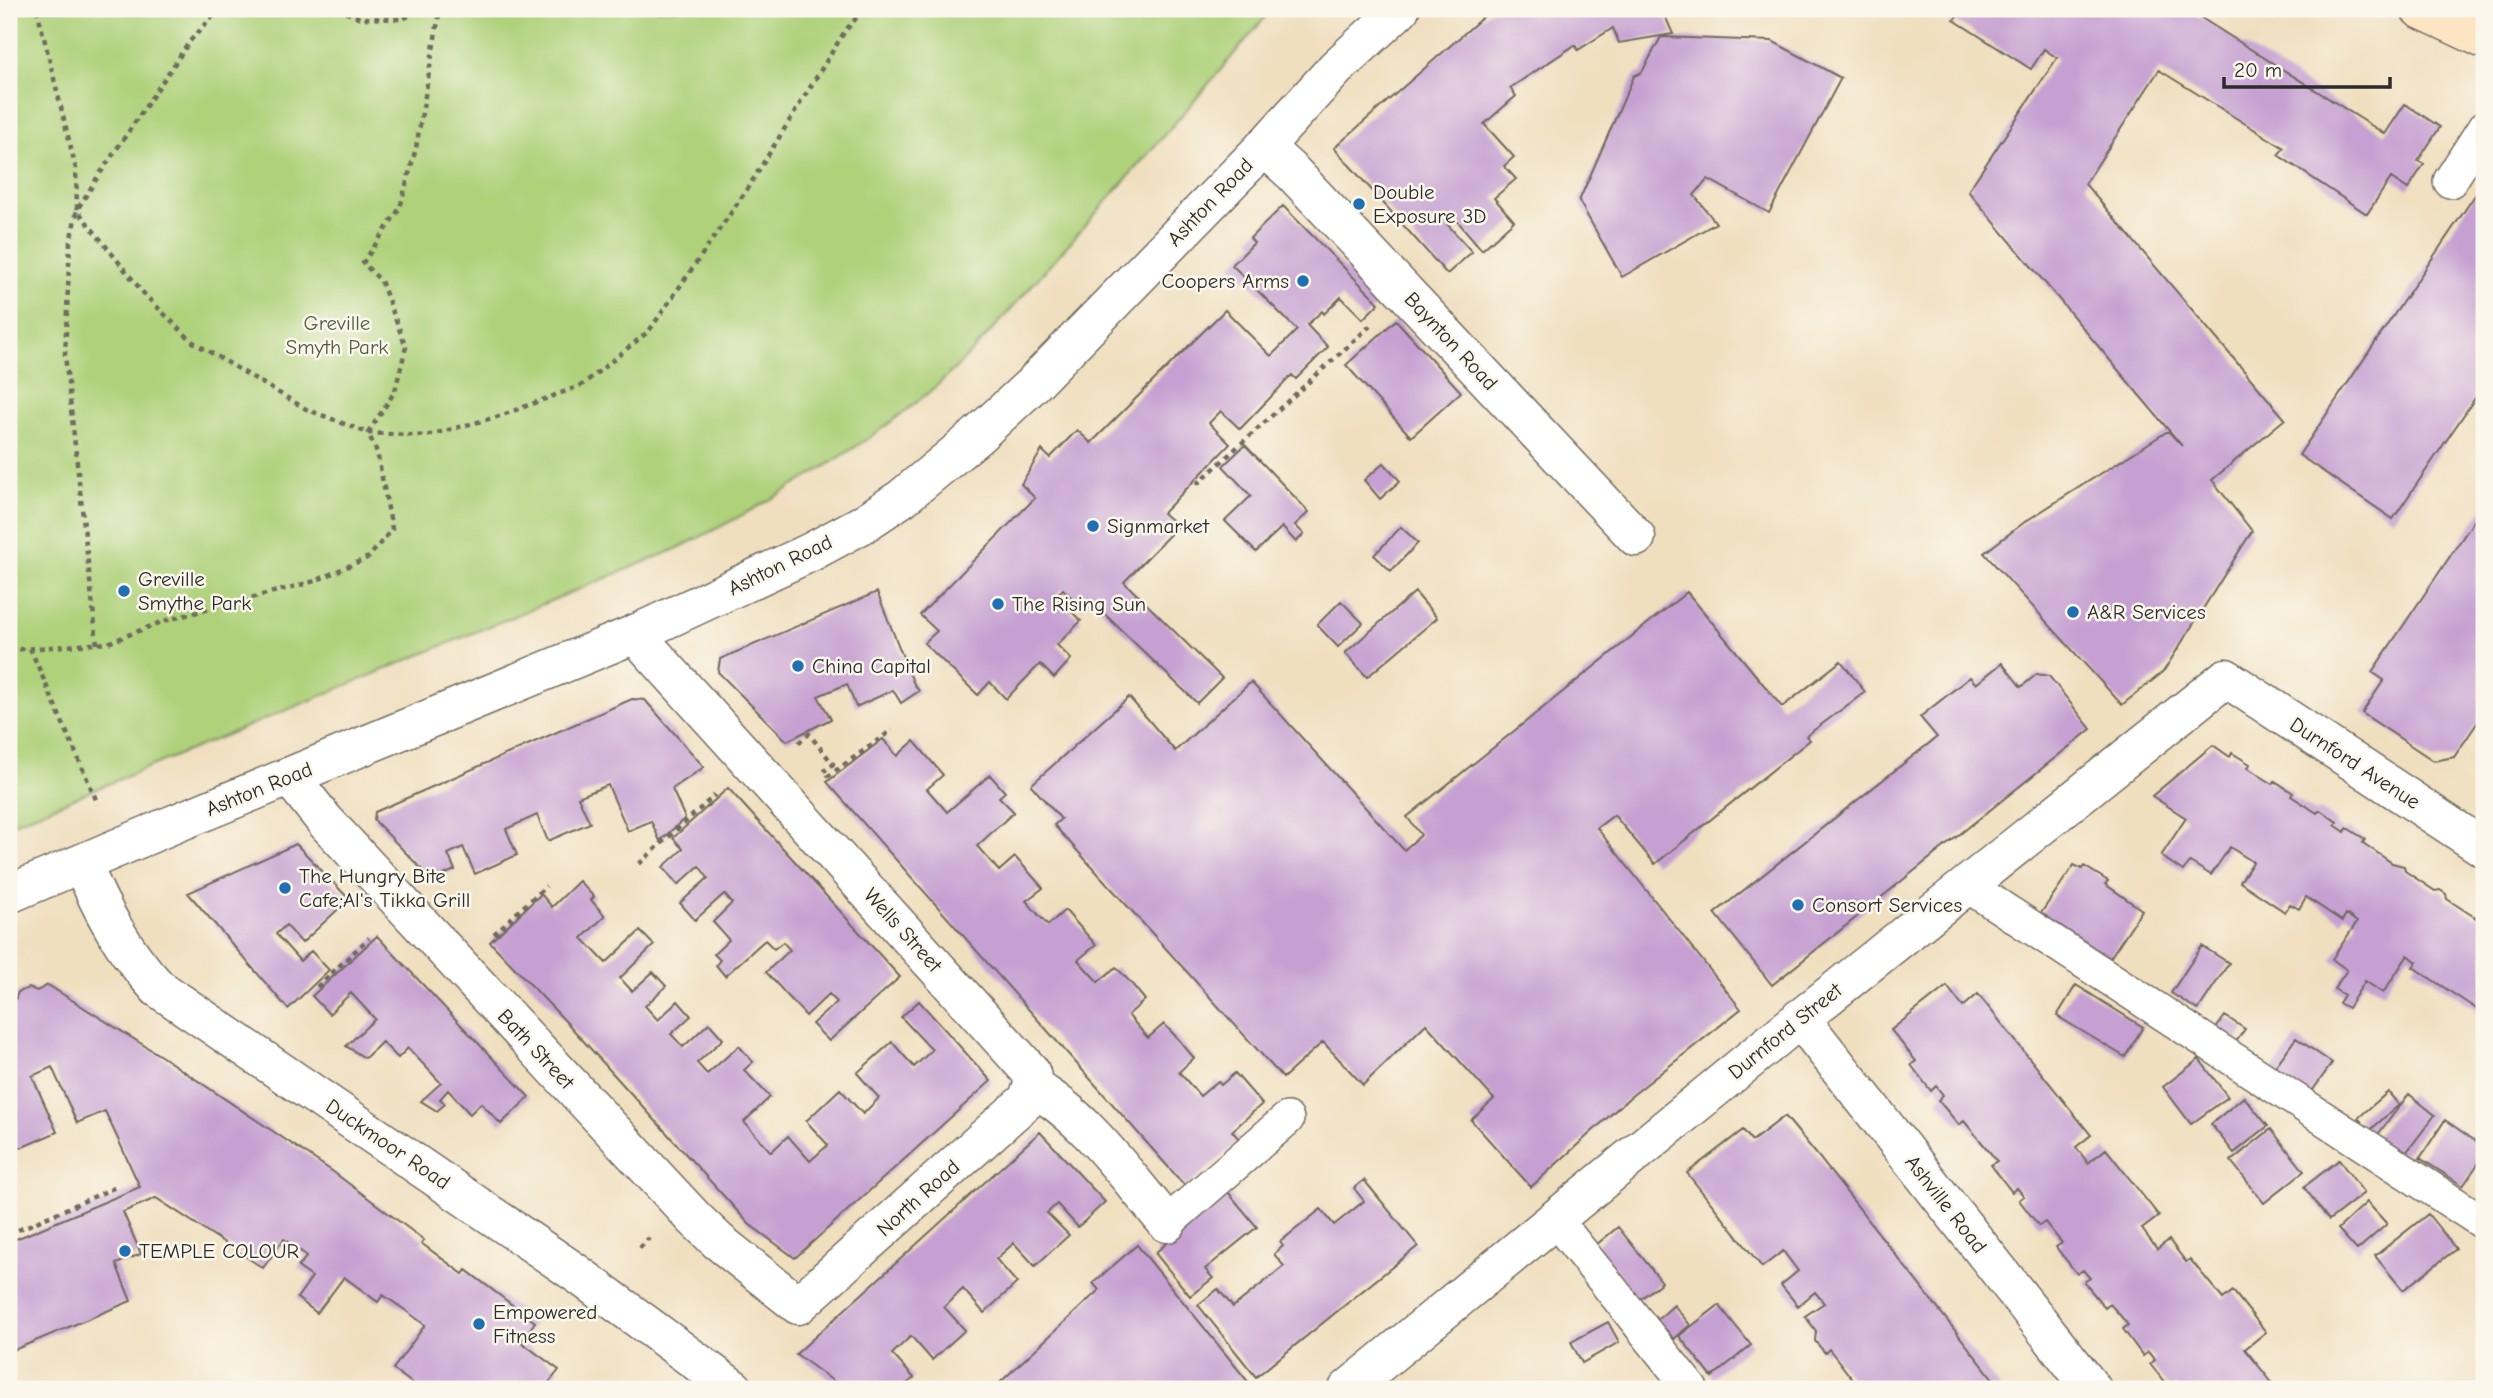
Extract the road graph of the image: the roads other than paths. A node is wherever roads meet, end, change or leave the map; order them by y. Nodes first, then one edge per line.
1 (1400, 9) edge
2 (2420, 9) edge
3 (2484, 39) edge
4 (2484, 128) edge
5 (1264, 147) junction
6 (2449, 181) dead end
7 (1636, 537) dead end
8 (635, 634) junction
9 (2226, 678) joint
10 (290, 777) junction
11 (2481, 838) edge
12 (82, 863) junction
13 (1968, 886) junction
14 (9, 894) edge
15 (1800, 1018) junction
16 (1032, 1087) junction
17 (1287, 1119) dead end
18 (1555, 1219) junction
19 (1167, 1223) joint
20 (2484, 1223) edge
21 (798, 1305) joint
22 (734, 1389) edge
23 (1348, 1389) edge
24 (1691, 1389) edge
25 (2092, 1389) edge

1 - 5 street, Ashton Road
2 - 3 main road
4 - 6 lane
5 - 7 street, Baynton Road
5 - 8 street, Ashton Road
8 - 10 street, Ashton Road
8 - 16 street, Wells Street
9 - 11 street, Durnford Avenue
9 - 13 street, Durnford Street
10 - 12 street, Ashton Road
10 - 21 street, Bath Street
12 - 14 street, Ashton Road
12 - 22 street, Duckmoor Road
13 - 15 street, Durnford Street
13 - 20 lane
15 - 18 street, Durnford Street
15 - 25 street, Ashville Road
16 - 19 street
16 - 21 street, North Road
17 - 19 lane
18 - 23 street, Durnford Street
18 - 24 lane

